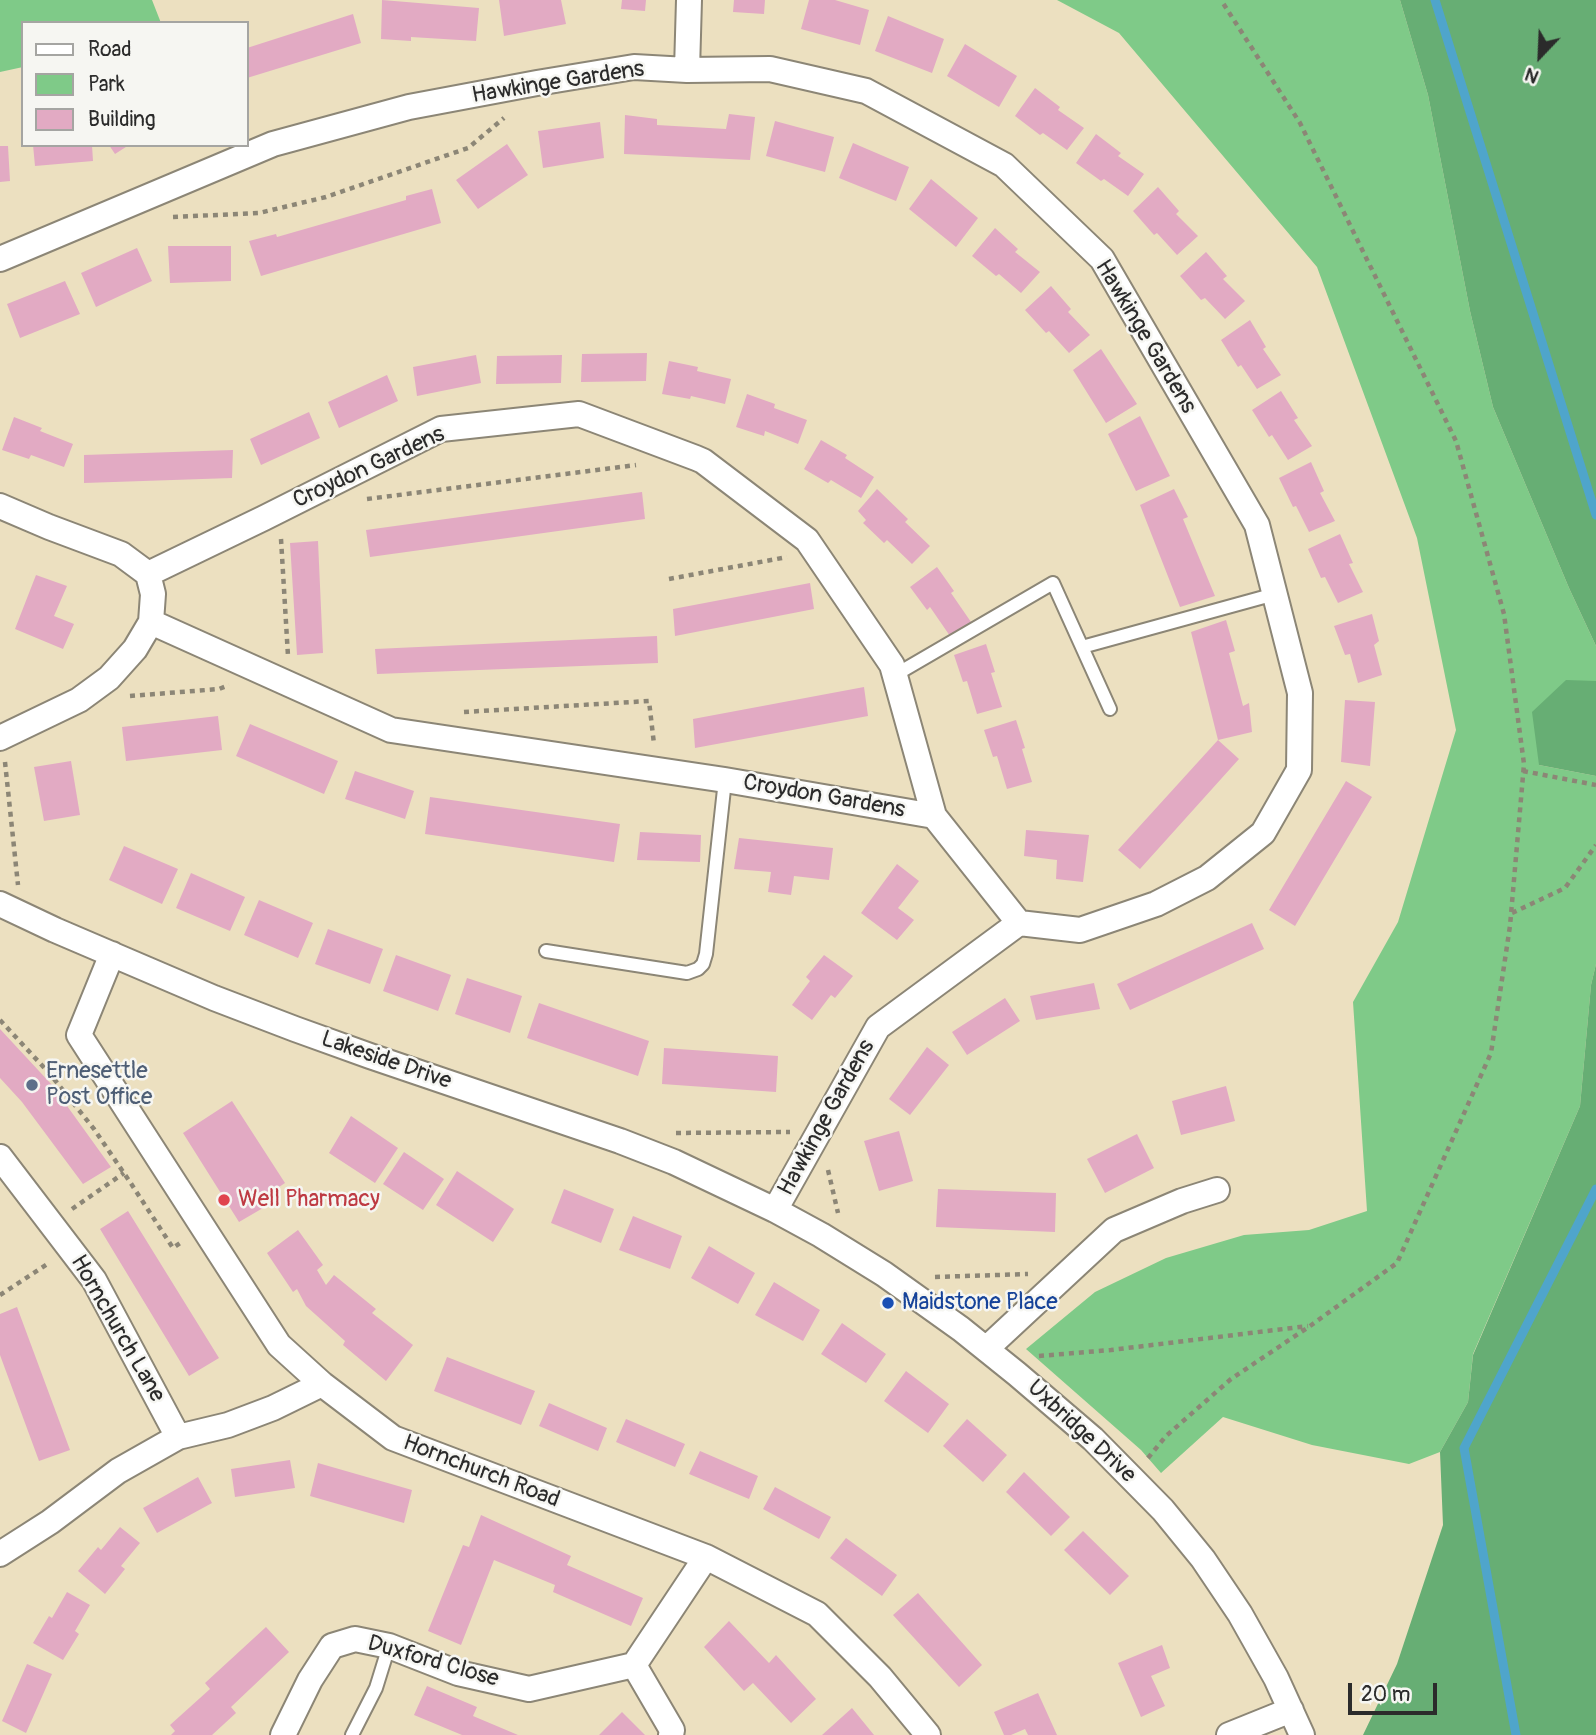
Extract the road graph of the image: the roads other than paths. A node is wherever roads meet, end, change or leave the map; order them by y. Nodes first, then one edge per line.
1 (689, 0) edge
2 (687, 71) junction
3 (0, 259) edge
4 (0, 506) edge
5 (148, 575) junction
6 (1275, 594) junction
7 (152, 622) junction
8 (1082, 647) junction
9 (895, 676) junction
10 (1110, 709) dead end
11 (1, 738) edge
12 (725, 780) junction
13 (934, 816) junction
14 (11, 909) edge
15 (1019, 923) junction
16 (546, 951) dead end
17 (111, 954) junction
18 (0, 1157) edge
19 (1217, 1191) dead end
20 (775, 1210) junction
21 (993, 1354) junction
22 (322, 1384) junction
23 (178, 1437) junction
24 (0, 1554) edge
25 (706, 1557) junction
26 (389, 1646) junction
27 (634, 1665) junction
28 (1291, 1710) junction
29 (283, 1735) edge
30 (352, 1735) edge
31 (671, 1735) edge
32 (928, 1735) edge
33 (1229, 1735) edge
34 (1302, 1735) edge

1 - 2 street
2 - 3 street, Hawkinge Gardens
2 - 6 street, Hawkinge Gardens
4 - 5 street
5 - 7 street
5 - 9 street, Croydon Gardens
6 - 8 lane
6 - 15 street, Hawkinge Gardens
7 - 11 street
7 - 12 street, Croydon Gardens
8 - 9 lane
8 - 10 lane
9 - 13 street, Croydon Gardens
12 - 13 street, Croydon Gardens
12 - 16 lane
13 - 15 street, Croydon Gardens
14 - 17 street, Lakeside Drive
15 - 20 street, Hawkinge Gardens
17 - 20 street, Lakeside Drive
17 - 22 street, Hornchurch Road
18 - 23 street, Hornchurch Lane
19 - 21 street
20 - 21 street, Uxbridge Drive
21 - 28 street, Uxbridge Drive
22 - 23 street
22 - 25 street, Hornchurch Road
23 - 24 street
25 - 27 street
25 - 32 street, Hornchurch Road
26 - 27 street, Duxford Close
26 - 29 street, Duxford Close
26 - 30 lane
27 - 31 street
28 - 33 street
28 - 34 street, Uxbridge Drive

